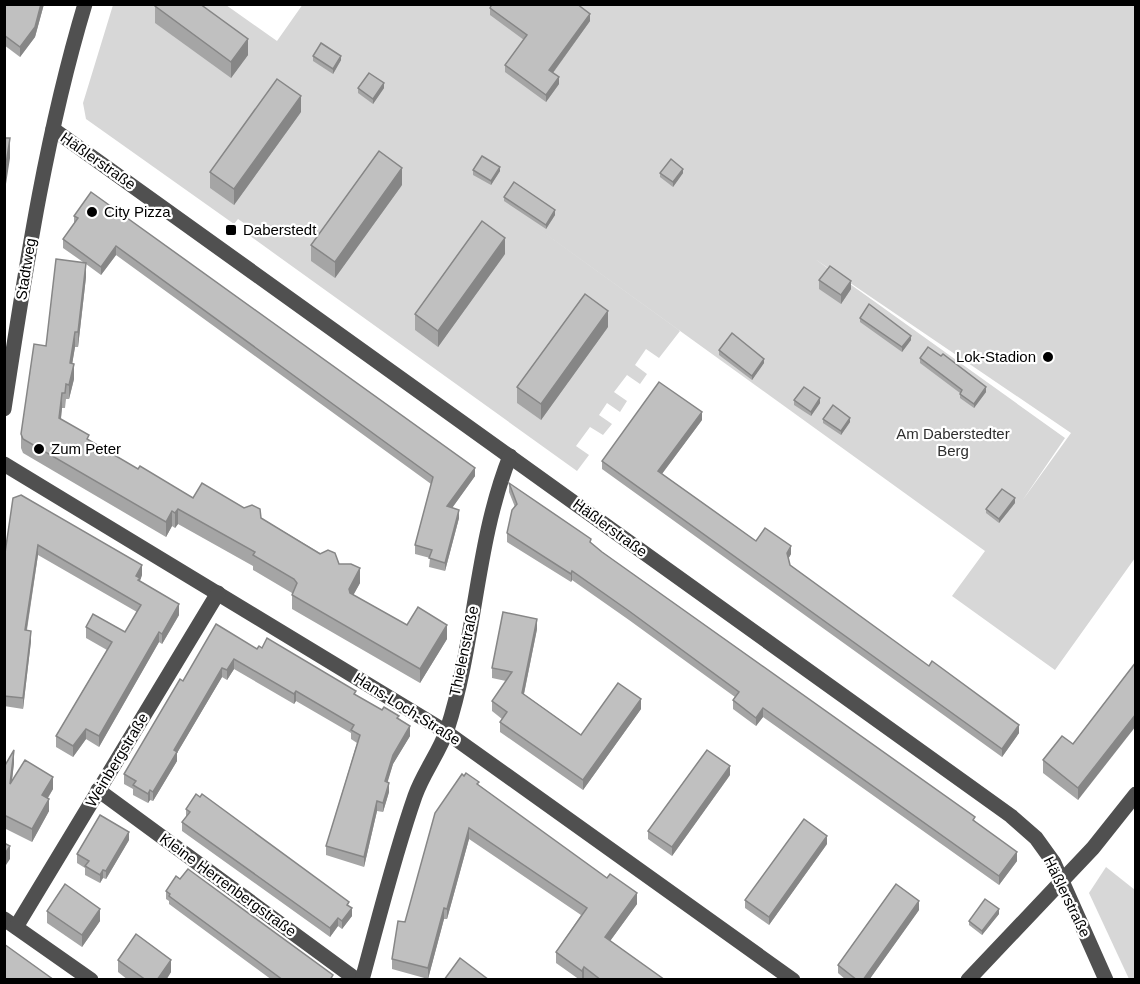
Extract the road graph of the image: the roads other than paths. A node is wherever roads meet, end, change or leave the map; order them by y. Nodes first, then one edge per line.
1 (85, 4) edge
2 (53, 129) junction
3 (4, 409) edge
4 (510, 456) junction
5 (4, 464) edge
6 (218, 592) junction
7 (446, 732) junction
8 (98, 790) junction
9 (1136, 794) edge
10 (1063, 880) junction
11 (10, 923) edge
12 (91, 980) edge
13 (357, 980) edge
14 (362, 980) edge
15 (793, 980) edge
16 (968, 980) edge
17 (1106, 980) edge

1 - 2 street, Stadtweg
2 - 3 street, Stadtweg
2 - 4 street, Häßlerstraße
4 - 7 street, Thielenstraße
4 - 10 street, Häßlerstraße
5 - 6 street, Hans-Loch-Straße
6 - 7 street, Hans-Loch-Straße
6 - 8 street, Weinbergstraße
7 - 14 street, Thielenstraße
7 - 15 street, Hans-Loch-Straße
8 - 11 street, Weinbergstraße
8 - 13 street, Kleine Herrenbergstraße
9 - 10 street
10 - 16 street
10 - 17 street, Häßlerstraße
11 - 12 street

